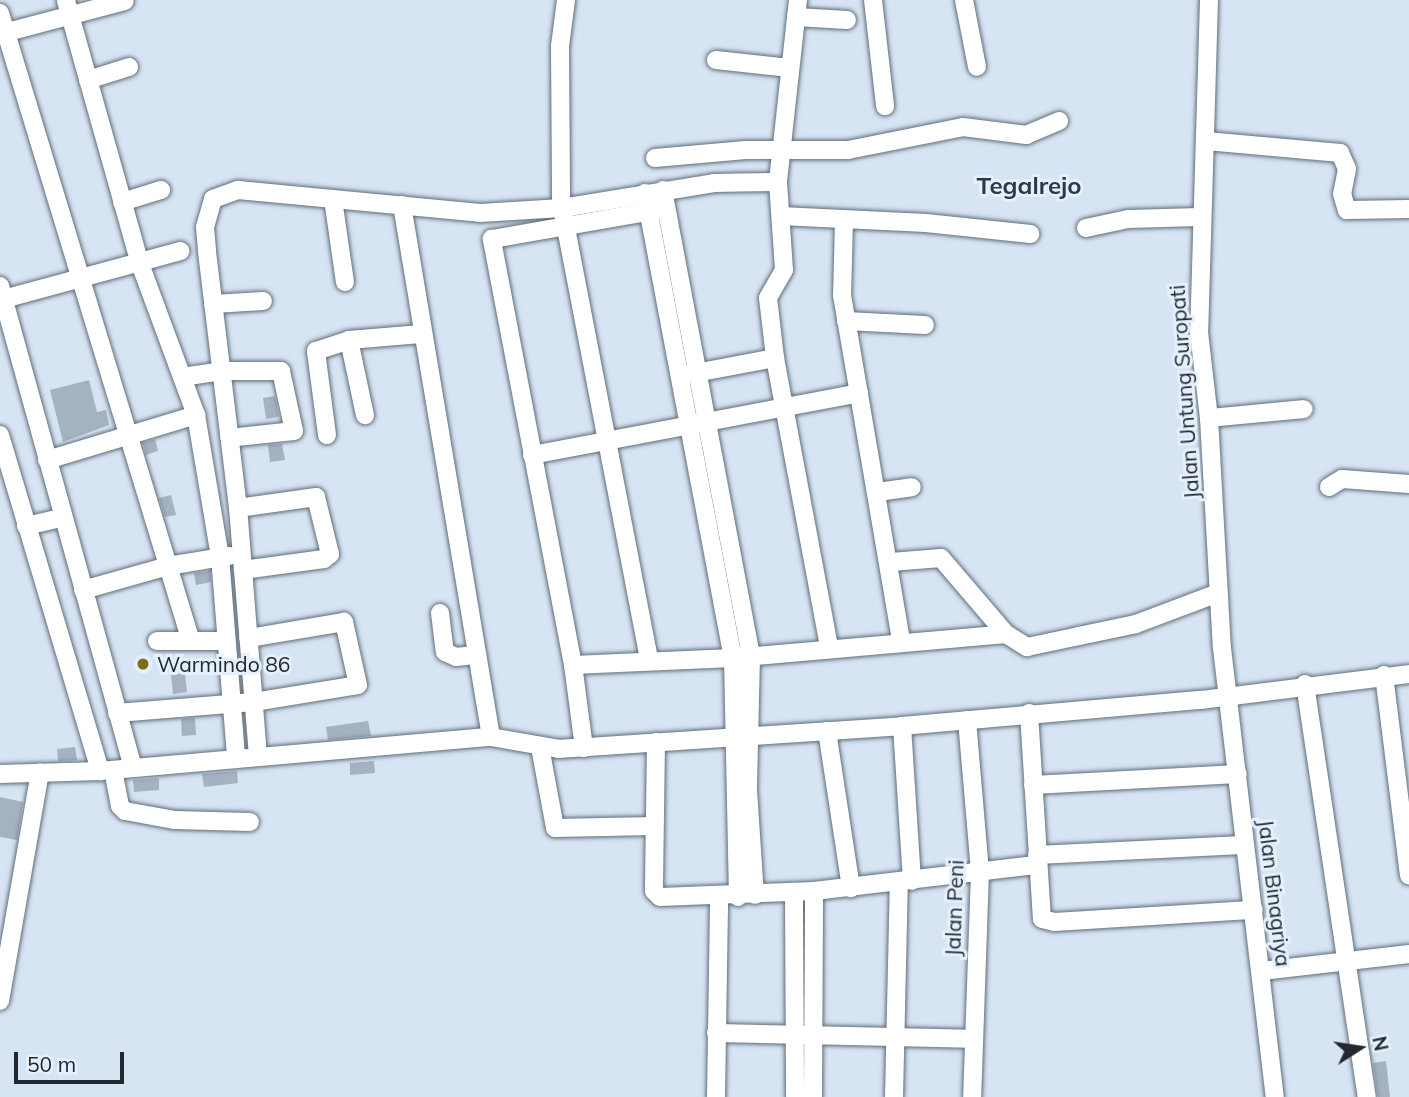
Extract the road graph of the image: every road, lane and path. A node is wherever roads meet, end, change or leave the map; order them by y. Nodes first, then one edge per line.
1 (566, 0) edge
2 (873, 0) edge
3 (964, 0) edge
4 (1209, 0) edge
5 (125, 1) edge
6 (68, 8) edge
7 (797, 8) edge
8 (0, 13) edge
9 (846, 20) dead end
10 (3, 33) edge
11 (716, 60) dead end
12 (130, 67) dead end
13 (977, 67) dead end
14 (790, 68) junction
15 (88, 80) junction
16 (885, 106) dead end
17 (1059, 121) dead end
18 (1206, 141) junction
19 (780, 152) junction
20 (655, 158) dead end
21 (779, 178) junction
22 (161, 190) dead end
23 (654, 192) junction
24 (333, 199) junction
25 (122, 202) junction
26 (402, 205) junction
27 (1409, 209) edge
28 (656, 211) junction
29 (563, 212) junction
30 (781, 216) junction
31 (1200, 217) junction
32 (844, 220) junction
33 (1086, 228) dead end
34 (1030, 234) dead end
35 (180, 251) dead end
36 (140, 264) junction
37 (79, 279) junction
38 (345, 282) dead end
39 (1, 295) edge
40 (263, 301) dead end
41 (213, 304) junction
42 (846, 321) junction
43 (925, 325) dead end
44 (421, 334) junction
45 (349, 340) junction
46 (775, 358) junction
47 (216, 371) junction
48 (686, 375) junction
49 (182, 377) junction
50 (859, 393) junction
51 (787, 409) junction
52 (1304, 409) dead end
53 (196, 415) junction
54 (365, 415) dead end
55 (1209, 418) junction
56 (697, 426) junction
57 (127, 434) junction
58 (0, 435) edge
59 (327, 435) dead end
60 (229, 438) junction
61 (608, 439) junction
62 (532, 455) junction
63 (47, 460) junction
64 (1409, 484) edge
65 (912, 486) dead end
66 (1329, 487) dead end
67 (878, 492) junction
68 (238, 508) junction
69 (62, 518) junction
70 (26, 526) junction
71 (234, 559) junction
72 (891, 562) junction
73 (168, 566) junction
74 (83, 590) junction
75 (1218, 593) junction
76 (440, 613) dead end
77 (1006, 634) junction
78 (190, 638) junction
79 (248, 638) junction
80 (226, 640) junction
81 (901, 640) junction
82 (158, 641) dead end
83 (829, 647) junction
84 (475, 655) junction
85 (751, 655) junction
86 (733, 658) junction
87 (649, 659) junction
88 (573, 665) junction
89 (1409, 674) edge
90 (1384, 675) junction
91 (1305, 684) junction
92 (1228, 696) junction
93 (253, 702) junction
94 (232, 704) junction
95 (117, 713) junction
96 (1029, 713) junction
97 (967, 720) junction
98 (902, 726) junction
99 (827, 731) junction
100 (744, 736) junction
101 (491, 737) junction
102 (656, 742) junction
103 (540, 747) junction
104 (584, 748) junction
105 (258, 756) junction
106 (236, 758) junction
107 (133, 768) junction
108 (106, 771) junction
109 (40, 772) junction
110 (0, 774) edge
111 (1238, 774) junction
112 (1033, 785) junction
113 (250, 822) dead end
114 (654, 826) junction
115 (1243, 845) junction
116 (1037, 860) junction
117 (980, 872) junction
118 (1409, 875) edge
119 (905, 882) junction
120 (851, 888) junction
121 (814, 891) junction
122 (794, 892) junction
123 (746, 896) junction
124 (719, 897) junction
125 (1254, 910) junction
126 (1409, 954) edge
127 (1348, 960) junction
128 (1262, 971) junction
129 (0, 1001) edge
130 (716, 1033) junction
131 (803, 1036) junction
132 (971, 1039) junction
133 (893, 1040) junction
134 (716, 1097) edge
135 (795, 1097) edge
136 (813, 1097) edge
137 (894, 1097) edge
138 (972, 1097) edge
139 (1275, 1097) edge
140 (1367, 1097) edge

1 - 29 street
2 - 16 street
3 - 13 street
4 - 18 street, Jalan Untung Suropati
5 - 6 street
6 - 10 street
6 - 15 street
7 - 9 street
7 - 14 street
8 - 10 street
10 - 37 street
11 - 14 street
12 - 15 street
14 - 19 street
15 - 25 street
17 - 19 street
18 - 27 street
18 - 31 street, Jalan Untung Suropati
19 - 20 street
19 - 21 street
21 - 23 street
21 - 30 street
22 - 25 street
23 - 28 street
23 - 29 street
24 - 26 street
24 - 38 street
24 - 41 street
25 - 36 street
26 - 29 street
26 - 44 street
28 - 29 street
28 - 48 street
29 - 61 street
29 - 62 street
30 - 32 street
30 - 46 street
31 - 33 street
31 - 55 street, Jalan Untung Suropati
32 - 34 street
32 - 42 street
35 - 36 street
36 - 37 street
36 - 49 street
37 - 39 street
37 - 57 street
39 - 63 street
40 - 41 street
41 - 47 street
42 - 43 street
42 - 50 street
44 - 45 street
44 - 84 street
45 - 54 street
45 - 59 street
46 - 48 street
46 - 51 street
47 - 49 street
47 - 60 street
47 - 60 street
48 - 56 street
49 - 53 street
50 - 51 street
50 - 67 street
51 - 56 street
51 - 83 street
52 - 55 street
53 - 57 street
53 - 71 street
55 - 75 street, Jalan Untung Suropati
56 - 61 street
56 - 85 street
56 - 86 street
57 - 63 street
57 - 73 street
58 - 70 street
60 - 68 street
61 - 62 street
61 - 87 street
62 - 88 street
63 - 69 street
64 - 66 street
65 - 67 street
67 - 72 street
68 - 71 street
68 - 71 street
69 - 70 street
69 - 74 street
70 - 108 street
71 - 73 street
71 - 79 street
71 - 80 street
72 - 77 street
72 - 81 street
73 - 74 street
73 - 78 street
74 - 95 street
75 - 77 street
75 - 92 street, Jalan Untung Suropati
76 - 84 street
77 - 81 street
78 - 80 street
78 - 82 street
79 - 93 street
79 - 93 street
80 - 94 street
81 - 83 street
83 - 85 street
84 - 101 street
85 - 86 street
85 - 100 street
86 - 87 street
86 - 100 street
87 - 88 street
88 - 104 street
89 - 90 street
90 - 91 street
90 - 118 street
91 - 92 street
91 - 127 street
92 - 96 street
92 - 111 street, Jalan Binagriya
93 - 94 street
93 - 105 street
94 - 95 street
94 - 106 street
95 - 107 street
96 - 97 street
96 - 112 street
97 - 98 street
97 - 117 street, Jalan Peni
98 - 99 street
98 - 119 street
99 - 100 street
99 - 120 street
100 - 102 street
100 - 123 street
101 - 103 street
101 - 105 street
102 - 104 street
102 - 114 street
103 - 104 street
103 - 114 street
105 - 106 street
106 - 107 street
107 - 108 street
108 - 109 street
108 - 113 street
109 - 110 street
109 - 129 street
111 - 112 street
111 - 115 street, Jalan Binagriya
112 - 116 street
114 - 124 street
115 - 116 street
115 - 125 street, Jalan Binagriya
116 - 117 street
116 - 125 street
117 - 119 street
117 - 132 street, Jalan Peni
119 - 120 street
119 - 133 street
120 - 121 street
121 - 122 street
121 - 131 street
122 - 123 street
122 - 131 street
123 - 124 street
124 - 130 street
125 - 128 street, Jalan Binagriya
126 - 127 street
127 - 128 street
127 - 140 street
128 - 139 street, Jalan Binagriya
130 - 131 street
130 - 134 street
131 - 133 street
131 - 135 street
131 - 136 street
132 - 133 street
132 - 138 street, Jalan Peni
133 - 137 street

